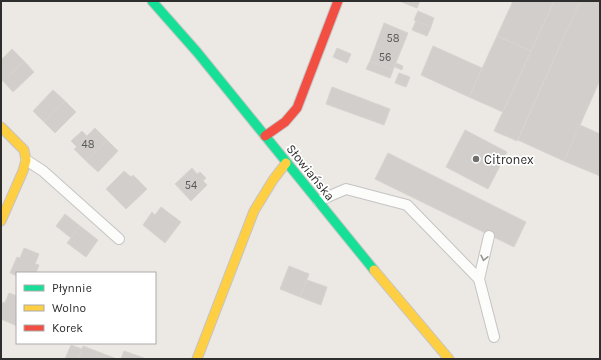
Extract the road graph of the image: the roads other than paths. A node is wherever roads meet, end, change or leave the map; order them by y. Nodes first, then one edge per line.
1 (152, 1) edge
2 (338, 1) edge
3 (1, 127) edge
4 (265, 136) junction
5 (26, 160) junction
6 (286, 162) junction
7 (318, 201) junction
8 (1, 221) edge
9 (489, 236) dead end
10 (119, 239) dead end
11 (479, 279) junction
12 (494, 337) dead end
13 (197, 359) edge
14 (449, 359) edge

1 - 4 street, Słowiańska
2 - 4 street
3 - 5 street
4 - 6 street, Słowiańska
5 - 8 street
5 - 10 lane
6 - 7 street, Słowiańska
6 - 13 street
7 - 11 lane
7 - 14 street, Słowiańska
9 -> 11 lane
11 - 12 lane

